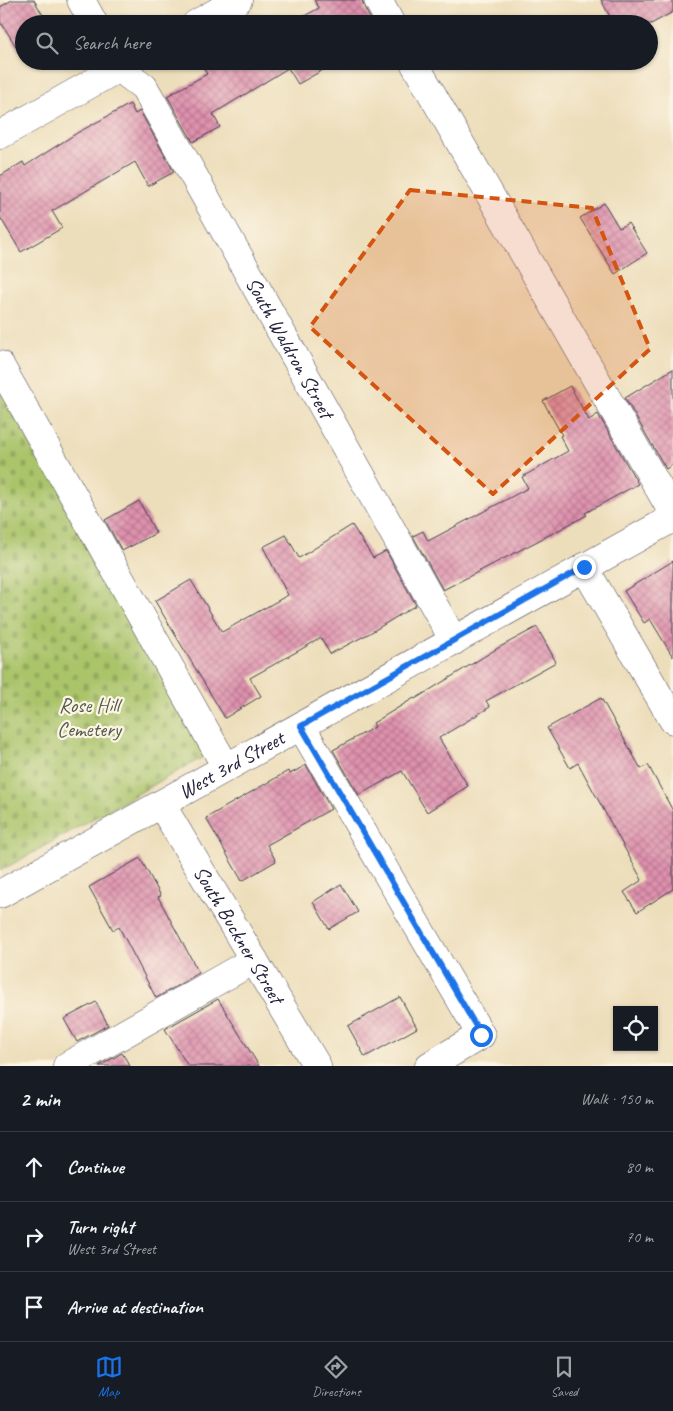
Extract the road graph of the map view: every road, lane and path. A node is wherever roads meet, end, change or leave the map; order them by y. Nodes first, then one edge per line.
1 (81, 0) edge
2 (238, 0) edge
3 (378, 0) edge
4 (89, 15) edge
5 (212, 15) edge
6 (386, 15) edge
7 (110, 70) edge
8 (128, 70) edge
9 (418, 70) edge
10 (0, 135) edge
11 (0, 366) edge
12 (673, 514) edge
13 (673, 518) edge
14 (584, 567) junction
15 (454, 640) junction
16 (673, 720) edge
17 (301, 726) junction
18 (226, 768) junction
19 (162, 804) junction
20 (0, 894) edge
21 (254, 960) junction
22 (67, 1066) edge
23 (317, 1066) edge
24 (429, 1066) edge

1 - 4 street
2 - 5 street
3 - 6 street
7 - 10 street
8 - 15 street, South Waldron Street
9 - 12 street
11 - 18 street
13 - 14 street, West 3rd Street
14 - 15 street, West 3rd Street
14 - 16 street
15 - 17 street, West 3rd Street
17 - 18 street, West 3rd Street
17 - 24 street
18 - 19 street, West 3rd Street
19 - 20 street, West 3rd Street
19 - 21 street, South Buckner Street
21 - 22 street
21 - 23 street, South Buckner Street

